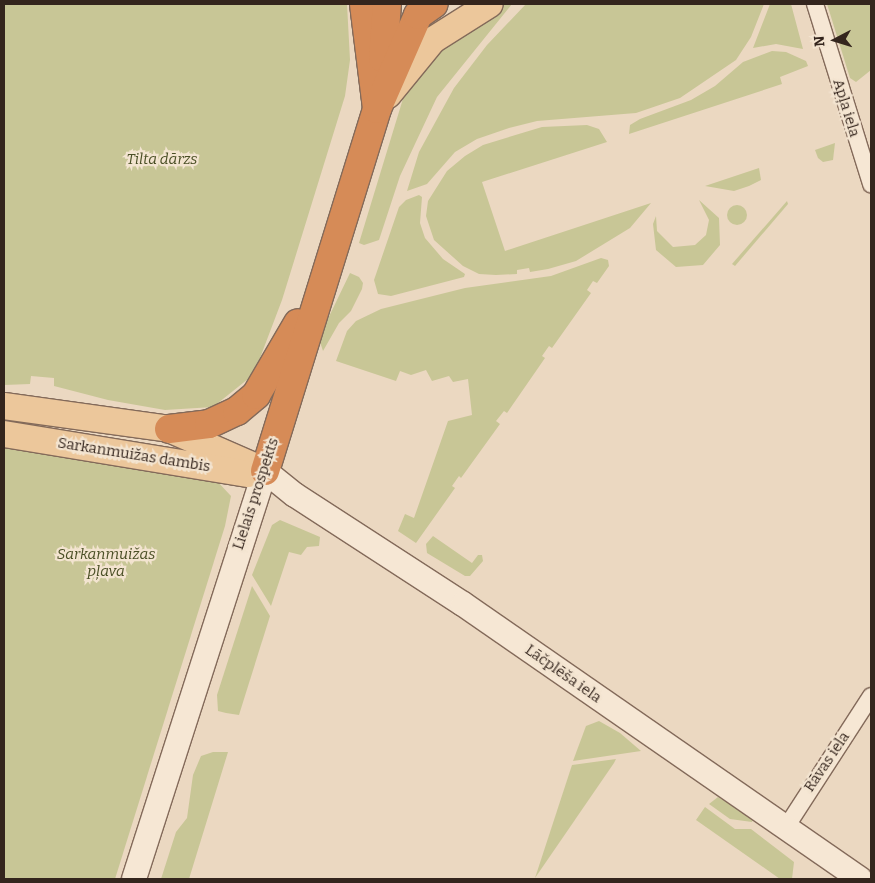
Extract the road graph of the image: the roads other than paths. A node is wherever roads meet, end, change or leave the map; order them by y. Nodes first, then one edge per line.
1 (364, 4) edge
2 (387, 4) edge
3 (434, 4) edge
4 (490, 4) edge
5 (815, 4) edge
6 (377, 109) junction
7 (871, 184) edge
8 (322, 282) junction
9 (4, 406) edge
10 (169, 429) junction
11 (4, 434) edge
12 (264, 471) junction
13 (871, 696) edge
14 (785, 829) junction
15 (134, 879) edge
16 (860, 879) edge

1 - 6 highway
2 - 6 highway
3 - 6 highway
4 - 6 main road
5 - 7 street, Apļa iela
6 - 8 highway, Lielais prospekts
8 - 10 highway
8 - 12 highway, Lielais prospekts
9 - 10 main road, Sarkanmuižas dambis
10 - 12 main road, Sarkanmuižas dambis
11 - 12 main road, Sarkanmuižas dambis
12 - 14 main road, Lāčplēša iela
12 - 15 main road, Lielais prospekts
13 - 14 street, Rāvas iela
14 - 16 main road, Lāčplēša iela

